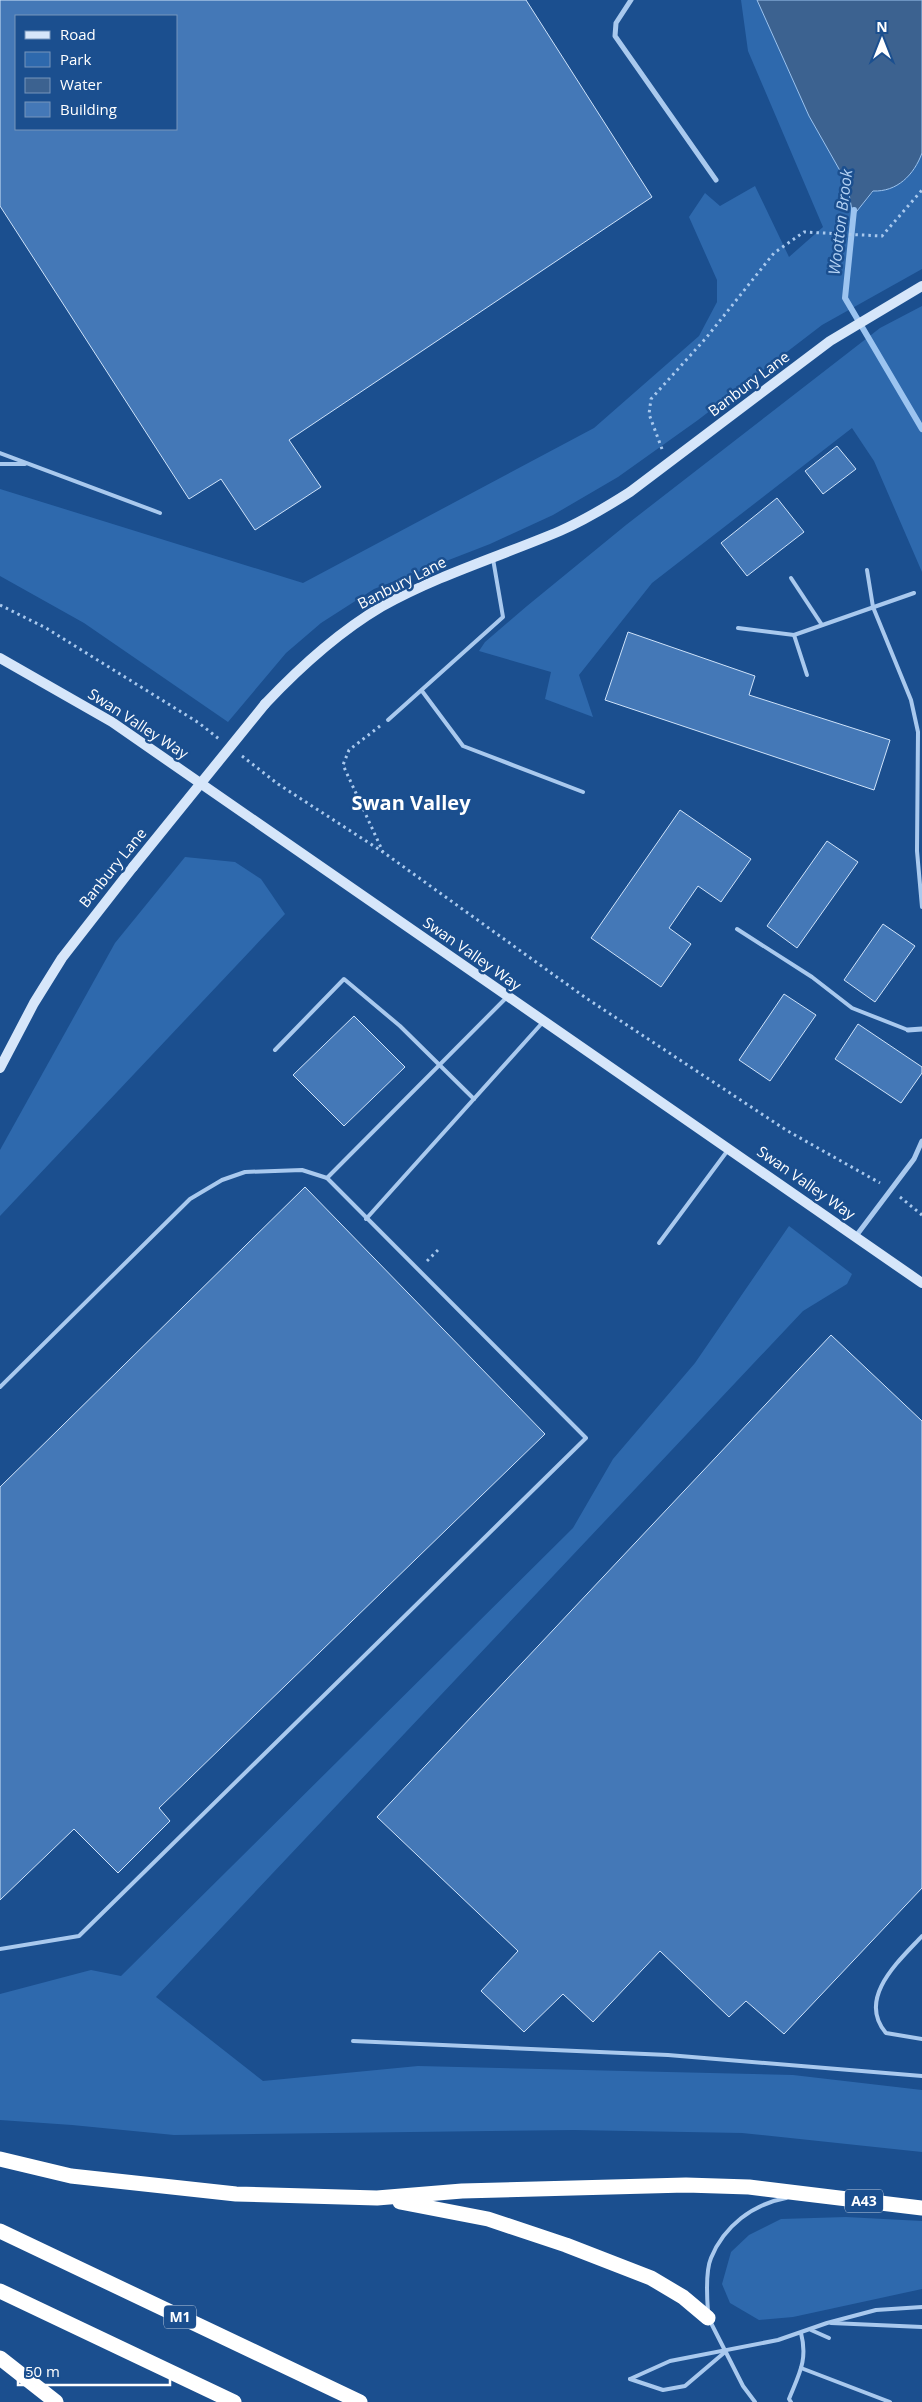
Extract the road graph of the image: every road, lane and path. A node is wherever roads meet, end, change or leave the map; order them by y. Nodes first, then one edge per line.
1 (631, 0) edge
2 (716, 180) dead end
3 (922, 190) edge
4 (922, 286) edge
5 (0, 453) edge
6 (670, 462) junction
7 (0, 464) edge
8 (27, 464) junction
9 (160, 513) dead end
10 (492, 558) junction
11 (867, 570) dead end
12 (791, 578) dead end
13 (914, 593) dead end
14 (0, 605) edge
15 (873, 607) junction
16 (822, 625) junction
17 (738, 628) dead end
18 (794, 635) junction
19 (0, 658) edge
20 (807, 675) dead end
21 (422, 691) junction
22 (388, 720) joint
23 (222, 742) dead end
24 (238, 754) dead end
25 (583, 792) dead end
26 (383, 852) junction
27 (922, 907) edge
28 (737, 929) dead end
29 (507, 997) junction
30 (543, 1022) junction
31 (922, 1029) edge
32 (908, 1030) joint
33 (275, 1050) dead end
34 (439, 1065) junction
35 (0, 1068) edge
36 (474, 1099) junction
37 (922, 1141) edge
38 (729, 1148) junction
39 (327, 1178) junction
40 (890, 1190) junction
41 (922, 1215) edge
42 (366, 1219) junction
43 (856, 1236) junction
44 (659, 1243) dead end
45 (440, 1248) dead end
46 (418, 1271) junction
47 (922, 1283) edge
48 (0, 1387) edge
49 (922, 1936) edge
50 (0, 1949) edge
51 (922, 2039) edge
52 (353, 2041) dead end
53 (922, 2076) edge
54 (0, 2159) edge
55 (806, 2194) junction
56 (377, 2198) junction
57 (922, 2208) edge
58 (0, 2231) edge
59 (0, 2291) edge
60 (922, 2307) edge
61 (708, 2318) junction
62 (827, 2323) junction
63 (922, 2327) edge
64 (811, 2330) junction
65 (801, 2333) junction
66 (829, 2338) dead end
67 (726, 2351) junction
68 (0, 2358) edge
69 (801, 2368) junction
70 (56, 2402) edge
71 (234, 2402) edge
72 (360, 2402) edge
73 (755, 2402) edge
74 (791, 2402) edge
75 (890, 2402) edge

1 - 2 street
3 - 6 path
4 - 6 street, Banbury Lane
5 - 8 lane
6 - 10 street, Banbury Lane
7 - 8 lane
8 - 9 lane
10 - 21 lane
10 - 35 street, Banbury Lane, bridge
11 - 15 lane
12 - 16 lane
13 - 15 lane
14 - 23 path
15 - 16 lane
15 - 27 lane
16 - 18 lane
17 - 18 lane
18 - 20 lane
19 - 29 street, Swan Valley Way
21 - 22 lane
21 - 25 lane
22 - 26 path
24 - 26 path
26 - 40 path
28 - 32 lane
29 - 30 street, Swan Valley Way
29 - 34 lane
30 - 36 lane
30 - 38 street, Swan Valley Way
31 - 32 street
33 - 34 lane
34 - 36 lane
34 - 39 lane
36 - 42 lane
37 - 40 street
38 - 43 street, Swan Valley Way
38 - 44 lane
39 - 42 lane
39 - 48 lane
40 - 41 path
40 - 43 street
42 - 46 lane
43 - 47 street, Swan Valley Way
45 - 46 path
46 - 50 lane
49 - 51 lane
52 - 53 lane
54 - 56 highway
55 - 56 highway
55 - 57 highway, A43
55 - 61 lane
56 - 61 highway
58 - 72 highway, M1
59 - 71 highway
60 - 62 lane
61 - 67 lane
62 - 63 lane
62 - 64 lane
64 - 65 lane
64 - 66 lane
65 - 67 lane
65 - 69 lane
67 - 67 lane
67 - 73 lane
68 - 70 highway
69 - 74 lane
69 - 75 lane

